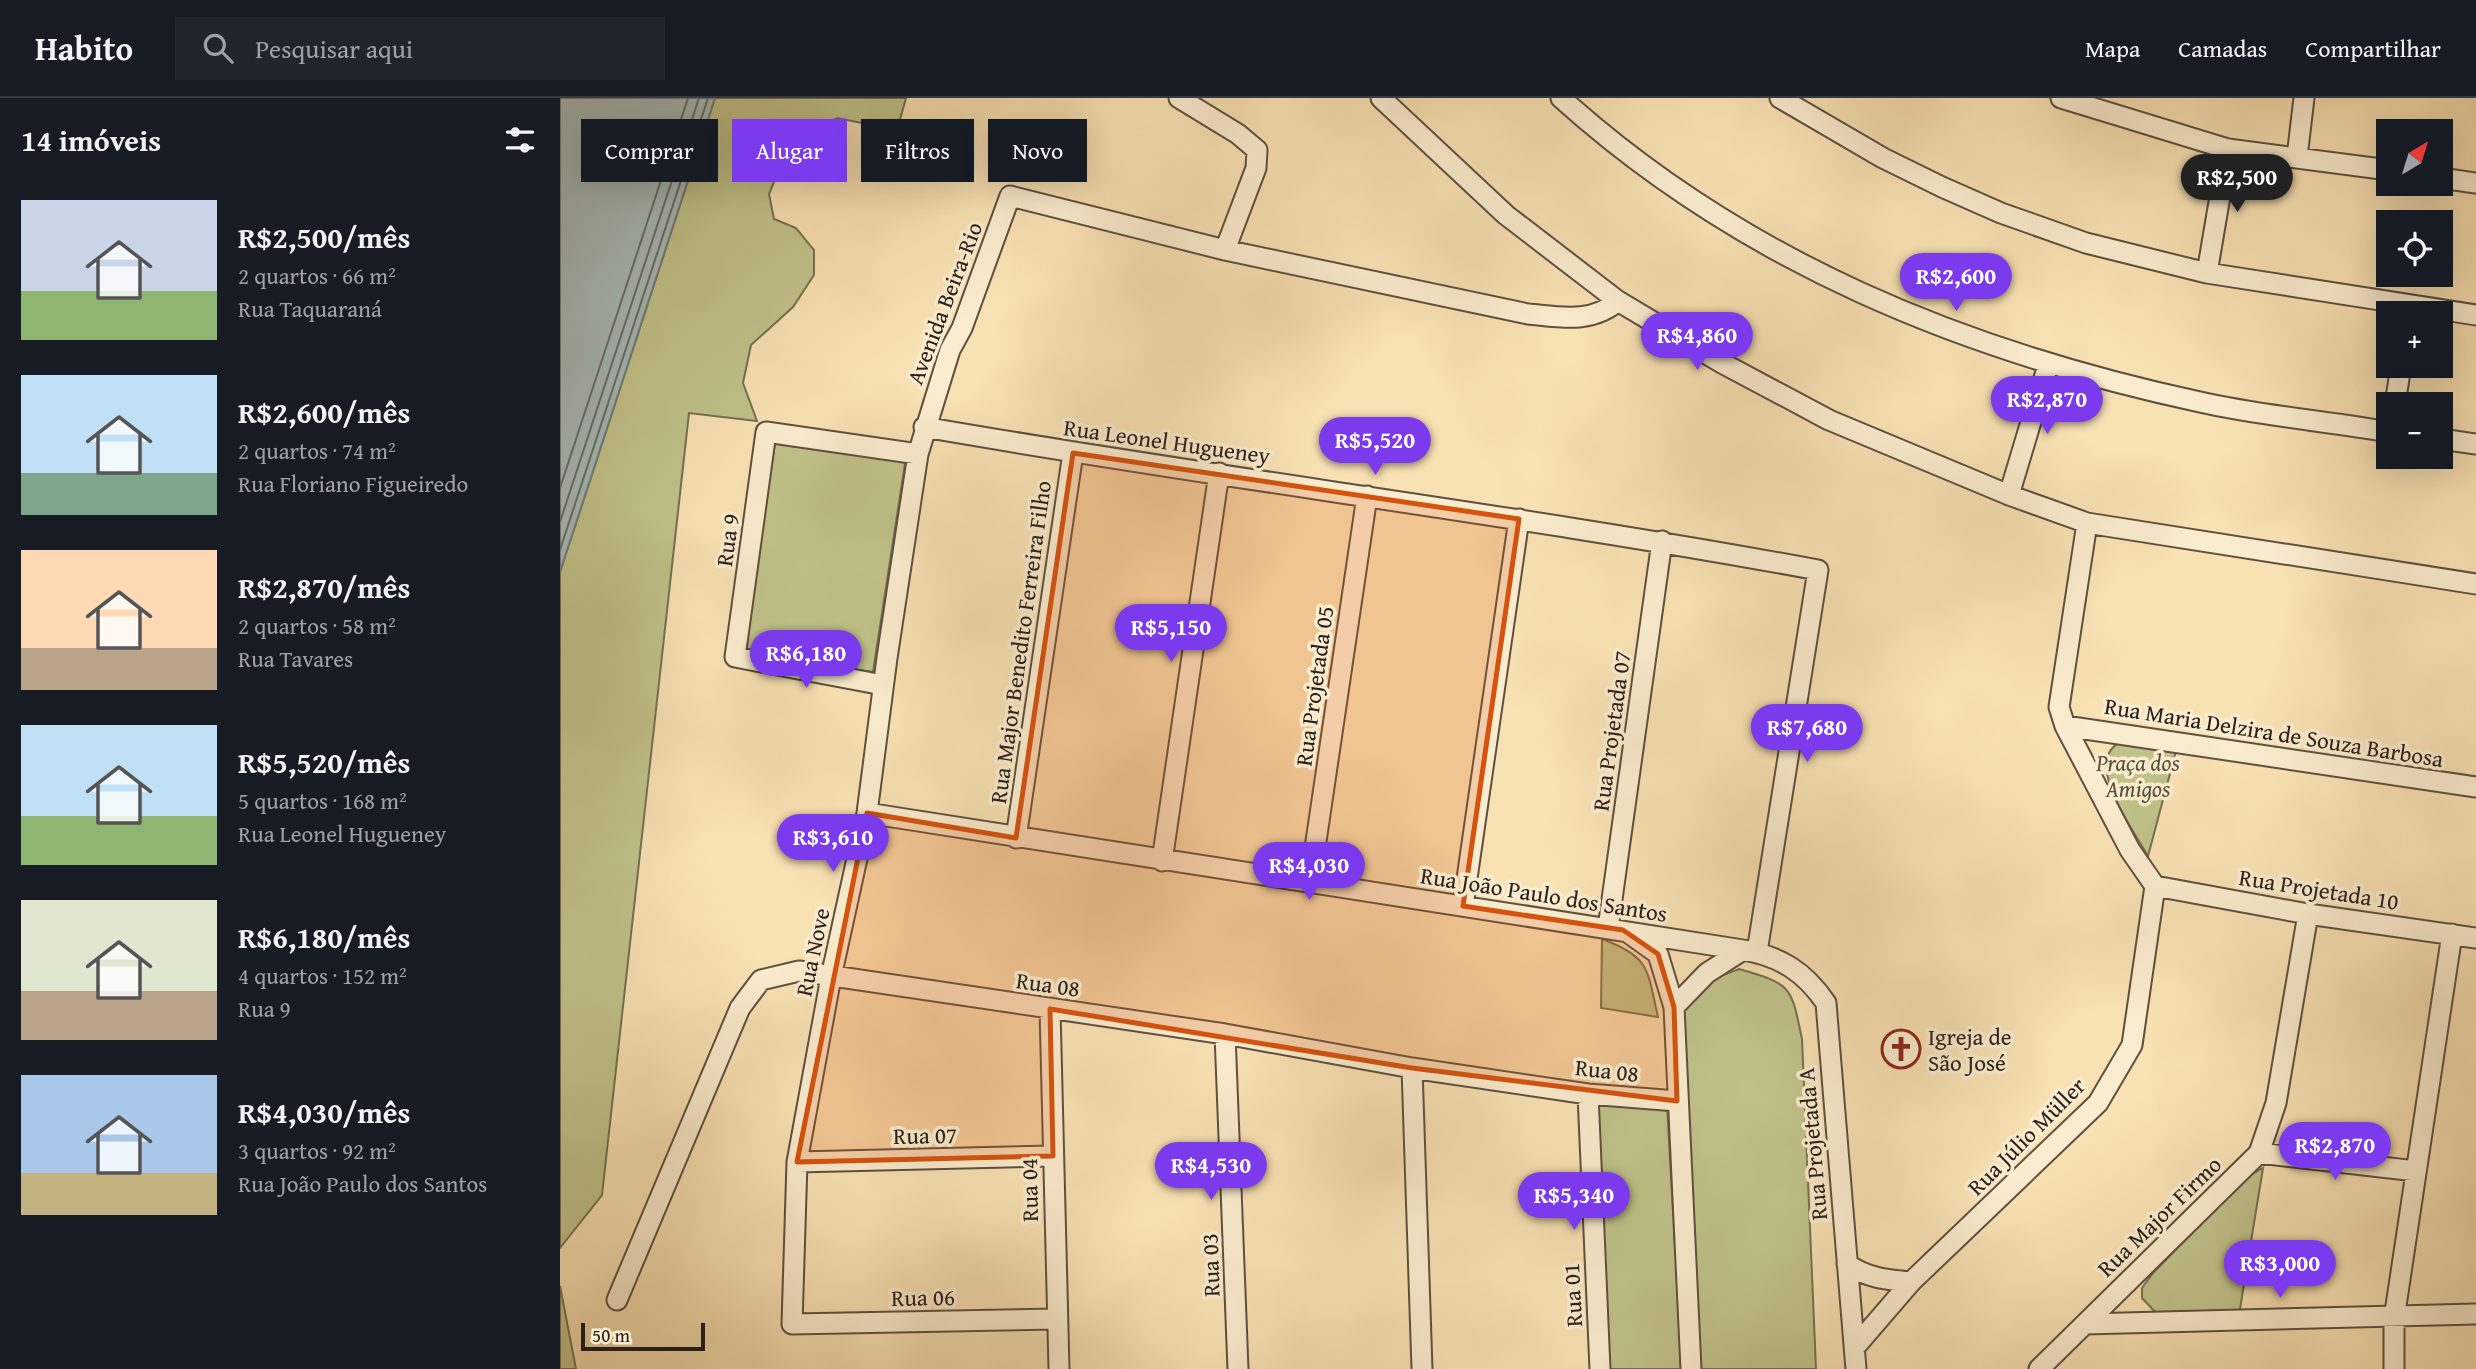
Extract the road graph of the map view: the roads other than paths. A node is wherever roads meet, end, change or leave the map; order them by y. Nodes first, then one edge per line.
1 (1179, 98) edge
2 (1381, 98) edge
3 (1561, 98) edge
4 (1780, 98) edge
5 (2061, 98) edge
6 (2304, 98) edge
7 (2228, 149) junction
8 (2297, 156) junction
9 (2376, 168) edge
10 (2454, 179) edge
11 (2476, 183) edge
12 (1225, 250) junction
13 (2207, 273) junction
14 (1618, 301) junction
15 (2376, 304) edge
16 (2453, 313) edge
17 (2476, 315) edge
18 (2048, 365) junction
19 (924, 427) junction
20 (2376, 430) edge
21 (2453, 441) edge
22 (2476, 444) edge
23 (1073, 453) junction
24 (918, 454) junction
25 (1219, 473) junction
26 (2008, 495) junction
27 (1367, 496) junction
28 (1519, 519) junction
29 (2087, 523) junction
30 (1662, 541) junction
31 (2476, 584) edge
32 (883, 685) junction
33 (2065, 726) junction
34 (2476, 787) edge
35 (867, 813) junction
36 (1016, 838) junction
37 (1162, 861) junction
38 (1310, 882) junction
39 (2155, 886) junction
40 (1463, 906) junction
41 (2308, 914) junction
42 (1616, 929) junction
43 (2452, 934) junction
44 (2476, 937) edge
45 (1750, 951) junction
46 (831, 977) junction
47 (1674, 1007) junction
48 (1050, 1009) junction
49 (1225, 1034) junction
50 (1412, 1068) junction
51 (1588, 1094) junction
52 (1677, 1101) junction
53 (2259, 1153) junction
54 (1053, 1156) junction
55 (797, 1161) junction
56 (2416, 1171) junction
57 (1847, 1264) junction
58 (1911, 1282) junction
59 (617, 1300) dead end
60 (2476, 1314) edge
61 (1056, 1319) junction
62 (2394, 1319) junction
63 (792, 1324) joint
64 (2085, 1324) junction
65 (1855, 1347) junction
66 (1059, 1369) edge
67 (1238, 1369) edge
68 (1422, 1369) edge
69 (1600, 1369) edge
70 (1691, 1369) edge
71 (1856, 1369) edge
72 (2039, 1369) edge
73 (2394, 1369) edge

1 - 12 street
2 - 14 street
3 - 18 street
4 - 13 street
5 - 7 street
6 - 8 street
7 - 8 street
7 - 13 street
8 - 9 street
10 - 11 street
12 - 14 street
12 - 19 street, Avenida Beira-Rio
13 - 15 street
14 - 26 street
16 - 17 street
18 - 20 street
18 - 26 street
19 - 23 street, Rua Leonel Hugueney
19 - 24 street, Rua Nove
21 - 22 street
23 - 25 street, Rua Leonel Hugueney
23 - 36 street, Rua Major Benedito Ferreira Filho
24 - 32 street, Rua Nove
24 - 32 street, Rua 9
25 - 27 street, Rua Leonel Hugueney
25 - 37 street
26 - 29 street
27 - 28 street, Rua Leonel Hugueney
27 - 38 street, Rua Projetada 05
28 - 30 street, Rua Leonel Hugueney
28 - 40 street
29 - 31 street
29 - 33 street
30 - 42 street, Rua Projetada 07
30 - 45 street, Rua Leonel Hugueney
32 - 35 street, Rua Nove
33 - 34 street, Rua Maria Delzira de Souza Barbosa
33 - 39 street
35 - 36 street, Rua João Paulo dos Santos
35 - 46 street, Rua Nove
36 - 37 street, Rua João Paulo dos Santos
37 - 38 street, Rua João Paulo dos Santos
38 - 40 street, Rua João Paulo dos Santos
39 - 41 street, Rua Projetada 10
39 - 58 street, Rua Júlio Müller
40 - 42 street, Rua João Paulo dos Santos
41 - 43 street, Rua Projetada 10
41 - 53 street, Rua Major Firmo
42 - 45 street, Rua João Paulo dos Santos
42 - 47 street
43 - 44 street, Rua Projetada 10
43 - 56 street
45 - 47 street
45 - 57 street, Rua Projetada A
46 - 48 street, Rua 08
46 - 55 street, Rua Nove
46 - 59 street, Rua 08
47 - 52 street
48 - 49 street, Rua 08
48 - 54 street, Rua 04
49 - 50 street, Rua 08
49 - 67 street, Rua 03
50 - 51 street, Rua 08
50 - 68 street
51 - 52 street, Rua 08
51 - 69 street, Rua 01
52 - 70 street
53 - 56 street
53 - 64 street, Rua Major Firmo
54 - 55 street, Rua 07
54 - 61 street, Rua 04
55 - 63 street, Rua Nove
56 - 62 street
57 - 58 street
57 - 65 street, Rua Projetada A
58 - 65 street, Rua Júlio Müller
60 - 62 street
61 - 63 street, Rua 06
61 - 66 street, Rua 04
62 - 64 street
62 - 73 street
64 - 72 street, Rua Major Firmo
65 - 71 street, Rua Projetada A

